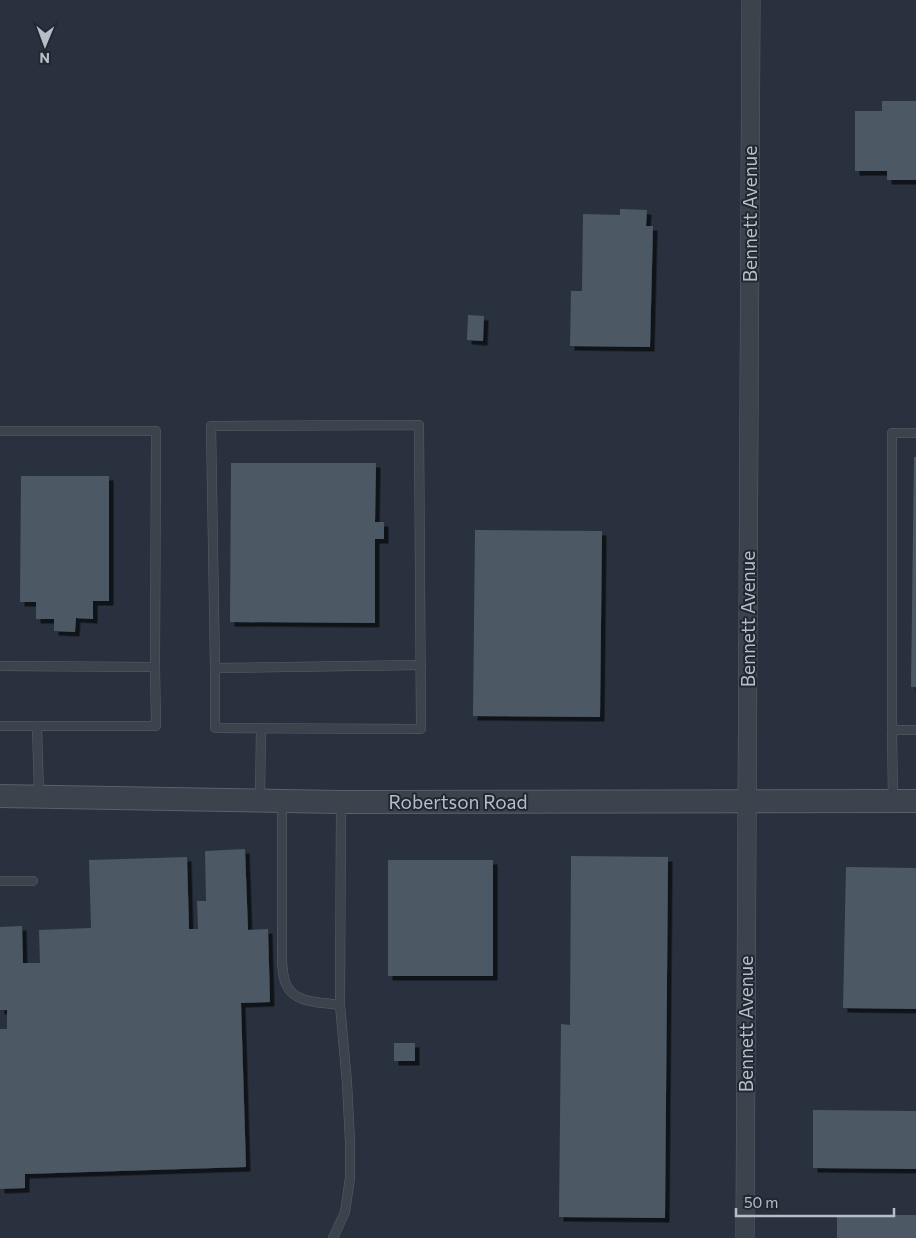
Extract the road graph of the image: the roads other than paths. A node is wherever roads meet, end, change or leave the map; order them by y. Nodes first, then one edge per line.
1 (751, 0) edge
2 (0, 431) edge
3 (916, 433) edge
4 (420, 665) junction
5 (0, 666) edge
6 (155, 667) junction
7 (215, 668) junction
8 (0, 726) edge
9 (37, 726) junction
10 (261, 728) junction
11 (892, 730) junction
12 (916, 730) edge
13 (0, 796) edge
14 (39, 796) junction
15 (271, 800) junction
16 (747, 801) junction
17 (893, 801) junction
18 (916, 801) edge
19 (341, 802) junction
20 (0, 881) edge
21 (33, 881) dead end
22 (340, 1005) junction
23 (333, 1238) edge
24 (745, 1238) edge

1 - 16 street, Bennett Avenue
2 - 6 lane
3 - 11 lane
4 - 7 lane
4 - 7 lane
4 - 10 lane
5 - 6 lane
6 - 9 lane
7 - 10 lane
8 - 9 lane
9 - 14 lane
10 - 15 lane
11 - 12 lane
11 - 17 lane
13 - 14 street, Robertson Road
14 - 15 street, Robertson Road
15 - 19 street, Robertson Road
15 - 22 lane
16 - 17 street, Robertson Road
16 - 19 street, Robertson Road
16 - 24 street, Bennett Avenue
17 - 18 street, Robertson Road
19 - 22 lane
20 - 21 lane
22 - 23 lane

